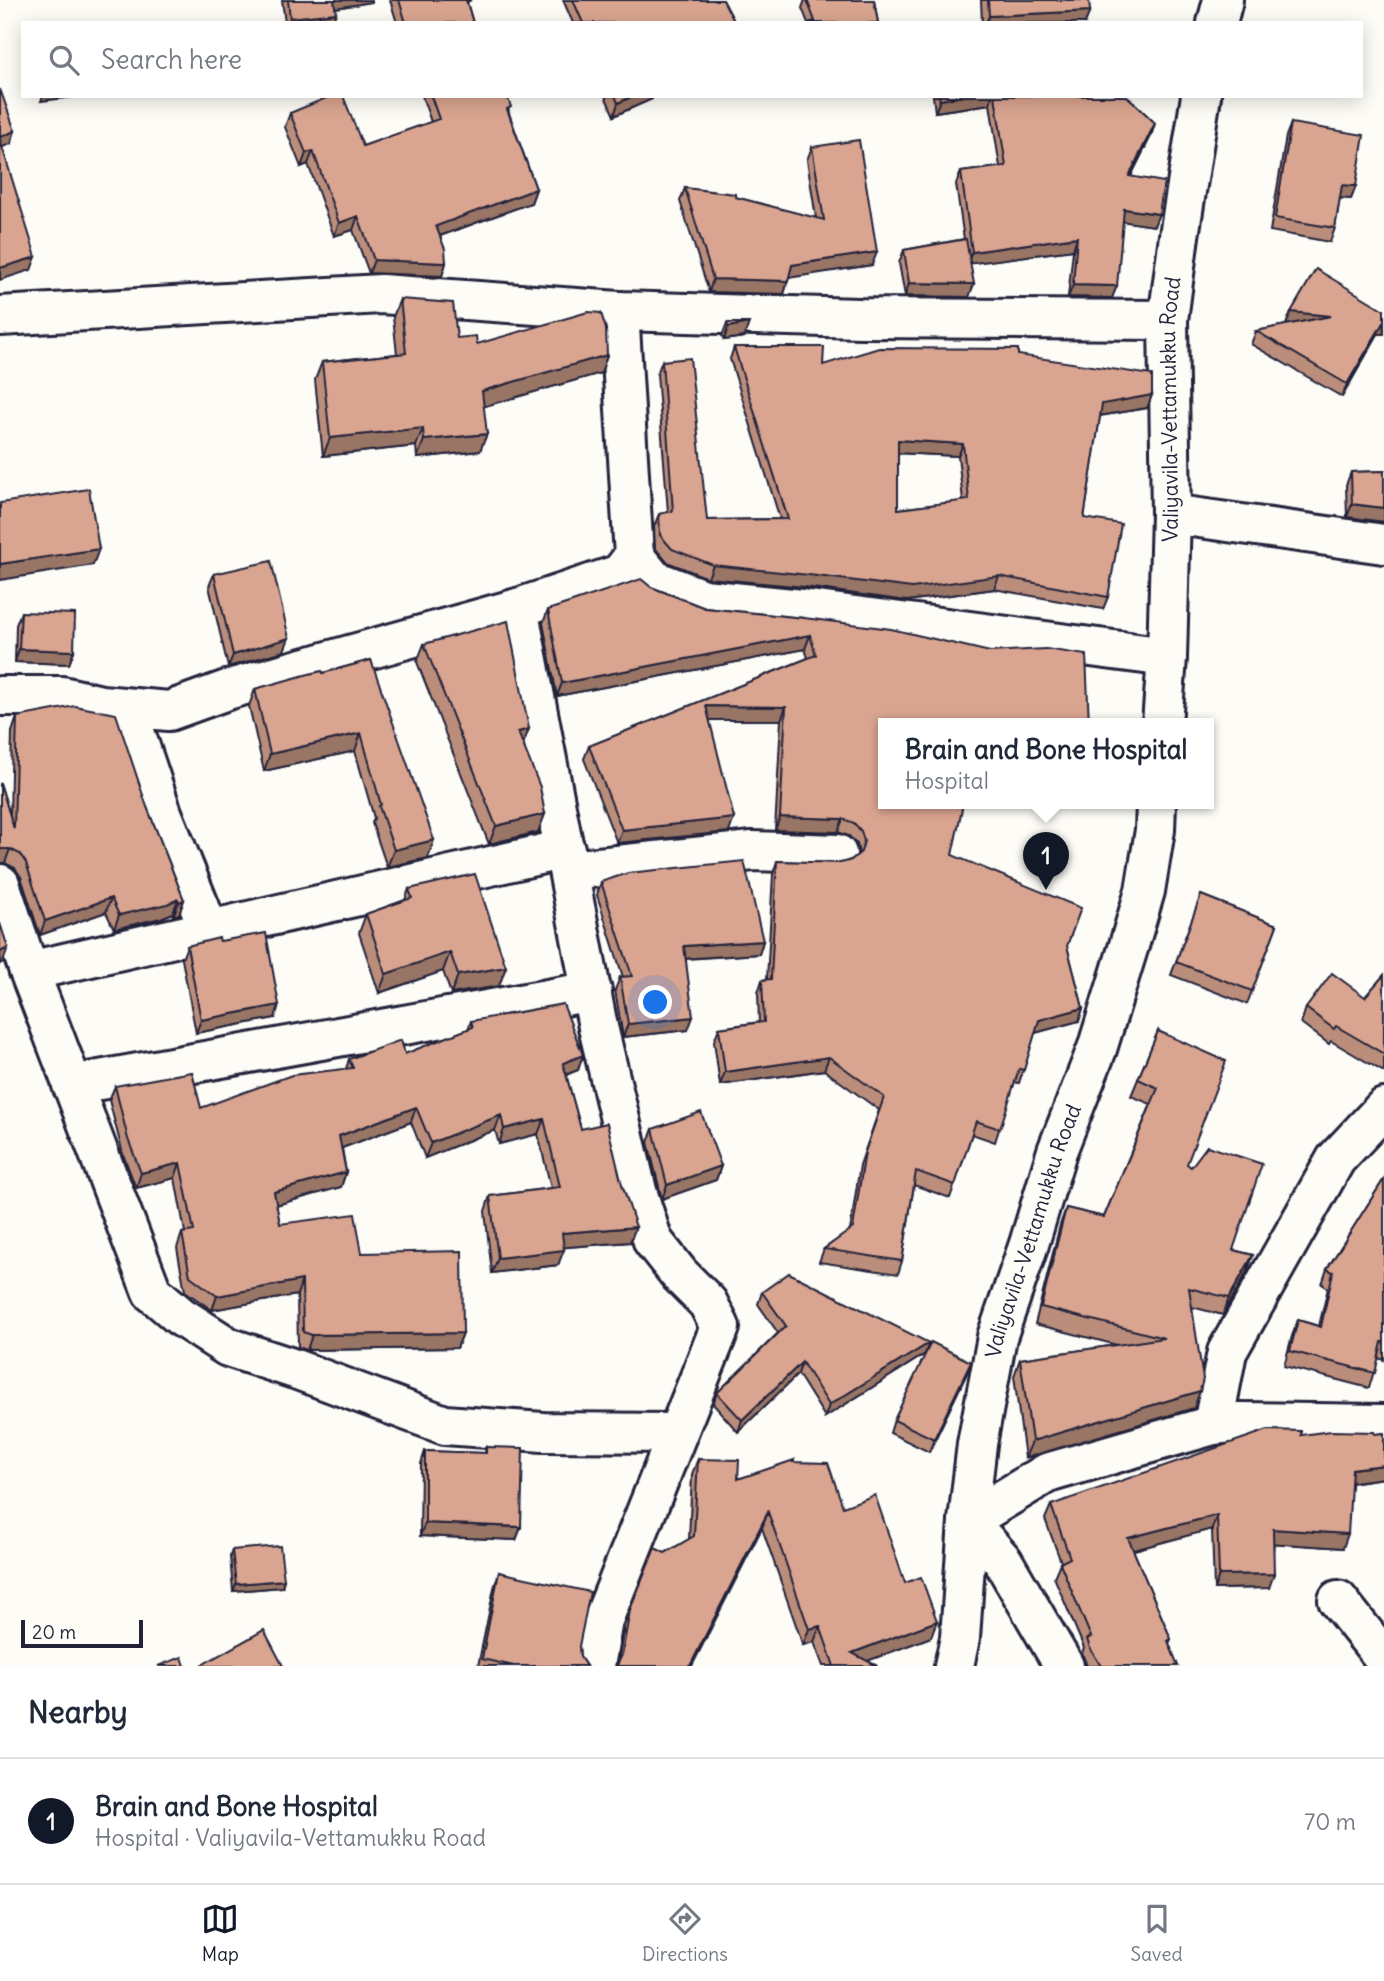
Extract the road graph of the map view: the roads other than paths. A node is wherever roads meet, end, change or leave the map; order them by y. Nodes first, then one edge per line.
1 (1223, 0) edge
2 (1218, 21) edge
3 (1201, 98) edge
4 (619, 311) junction
5 (0, 316) edge
6 (1168, 320) junction
7 (1171, 514) junction
8 (1384, 544) edge
9 (634, 556) junction
10 (518, 608) junction
11 (1167, 657) junction
12 (0, 696) edge
13 (127, 708) junction
14 (1162, 718) edge
15 (1157, 809) edge
16 (837, 854) dead end
17 (567, 860) junction
18 (0, 884) edge
19 (209, 930) junction
20 (29, 971) junction
21 (592, 991) junction
22 (72, 1086) junction
23 (1384, 1108) edge
24 (1384, 1424) edge
25 (1213, 1425) junction
26 (677, 1433) junction
27 (968, 1521) junction
28 (1338, 1600) dead end
29 (1384, 1658) edge
30 (595, 1666) edge
31 (954, 1666) edge
32 (1064, 1666) edge

1 - 2 street
3 - 6 street, Valiyavila-Vettamukku Road
4 - 5 street
4 - 6 street
4 - 9 street
6 - 7 street, Valiyavila-Vettamukku Road
7 - 8 street
7 - 11 street, Valiyavila-Vettamukku Road
9 - 10 street
9 - 11 street
10 - 13 street
10 - 17 street
11 - 14 street, Valiyavila-Vettamukku Road
12 - 13 street
13 - 19 street
15 - 27 street, Valiyavila-Vettamukku Road
16 - 17 street
17 - 19 street
17 - 21 street
18 - 20 street
19 - 20 street
20 - 22 street
21 - 22 street
21 - 26 street
22 - 26 street
23 - 25 street
24 - 25 street
25 - 27 street
26 - 30 street
27 - 31 street, Valiyavila-Vettamukku Road
27 - 32 street
28 - 29 street

